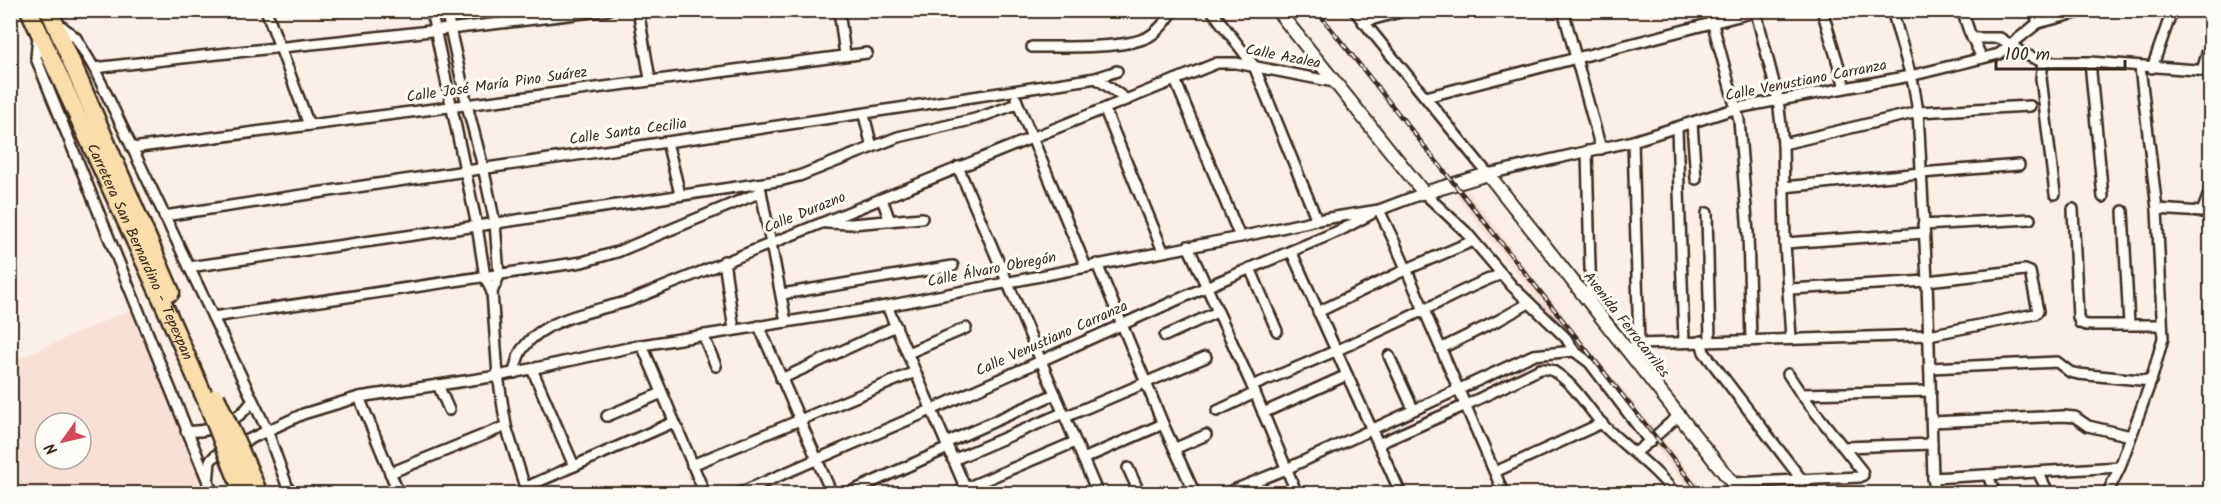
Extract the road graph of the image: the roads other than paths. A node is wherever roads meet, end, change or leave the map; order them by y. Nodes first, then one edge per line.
1 (29, 10) edge
2 (266, 10) edge
3 (431, 10) edge
4 (446, 10) edge
5 (609, 10) edge
6 (638, 10) edge
7 (839, 10) edge
8 (1174, 10) edge
9 (1277, 10) edge
10 (1354, 10) edge
11 (1407, 10) edge
12 (1563, 10) edge
13 (1709, 10) edge
14 (1822, 10) edge
15 (1892, 10) edge
16 (1962, 10) edge
17 (2034, 10) edge
18 (2088, 10) edge
19 (1759, 11) edge
20 (2172, 11) edge
21 (1213, 12) dead end
22 (51, 15) edge
23 (1363, 22) junction
24 (1713, 22) junction
25 (2038, 23) junction
26 (450, 30) junction
27 (38, 31) junction
28 (435, 31) junction
29 (1972, 38) junction
30 (2211, 44) edge
31 (281, 46) junction
32 (2010, 46) junction
33 (1032, 47) dead end
34 (867, 53) dead end
35 (845, 55) junction
36 (1575, 57) junction
37 (1982, 58) junction
38 (2043, 62) junction
39 (2090, 62) junction
40 (1254, 66) junction
41 (2140, 67) junction
42 (94, 68) junction
43 (2152, 68) junction
44 (1117, 71) dead end
45 (2206, 71) edge
46 (1910, 76) junction
47 (1096, 78) junction
48 (650, 79) junction
49 (1176, 80) junction
50 (1334, 82) junction
51 (1845, 87) junction
52 (1012, 91) junction
53 (1426, 97) junction
54 (1778, 99) junction
55 (1127, 100) junction
56 (1017, 104) junction
57 (467, 105) junction
58 (452, 106) junction
59 (2030, 106) dead end
60 (1737, 108) junction
61 (1106, 110) junction
62 (1918, 112) junction
63 (864, 115) junction
64 (1692, 123) junction
65 (309, 125) junction
66 (1677, 128) junction
67 (1032, 139) junction
68 (1633, 141) junction
69 (667, 142) junction
70 (1783, 144) junction
71 (872, 147) junction
72 (132, 148) junction
73 (1601, 149) junction
74 (1587, 151) junction
75 (2019, 165) dead end
76 (483, 167) junction
77 (958, 167) junction
78 (464, 170) junction
79 (1921, 173) junction
80 (1488, 174) junction
81 (1696, 179) dead end
82 (760, 187) junction
83 (1784, 187) junction
84 (2211, 191) edge
85 (1424, 193) junction
86 (680, 194) junction
87 (2055, 194) dead end
88 (2103, 197) dead end
89 (882, 199) junction
90 (2073, 209) dead end
91 (2157, 209) junction
92 (1379, 210) junction
93 (2123, 211) dead end
94 (1707, 213) dead end
95 (164, 216) junction
96 (922, 218) dead end
97 (2030, 219) dead end
98 (1317, 220) junction
99 (890, 221) junction
100 (495, 223) junction
101 (823, 223) junction
102 (477, 226) junction
103 (1924, 229) junction
104 (1240, 237) junction
105 (1473, 241) junction
106 (772, 243) junction
107 (1785, 243) junction
108 (1188, 246) junction
109 (1163, 251) junction
110 (1291, 251) junction
111 (724, 261) junction
112 (1097, 264) junction
113 (953, 266) dead end
114 (189, 267) junction
115 (1086, 267) junction
116 (1250, 268) junction
117 (1407, 269) junction
118 (1502, 274) junction
119 (499, 276) junction
120 (485, 277) junction
121 (1007, 281) junction
122 (1927, 281) junction
123 (1206, 287) junction
124 (1790, 289) junction
125 (492, 292) junction
126 (782, 294) junction
127 (1529, 303) junction
128 (1591, 305) junction
129 (887, 306) junction
130 (1425, 310) junction
131 (1217, 312) junction
132 (1318, 312) junction
133 (213, 317) junction
134 (786, 322) junction
135 (1122, 325) junction
136 (2129, 325) junction
137 (2161, 325) junction
138 (759, 326) junction
139 (896, 326) junction
140 (966, 328) dead end
141 (734, 330) junction
142 (1277, 331) dead end
143 (703, 335) junction
144 (1929, 335) junction
145 (1165, 336) dead end
146 (1791, 338) junction
147 (1751, 340) junction
148 (1706, 341) junction
149 (1684, 342) junction
150 (1639, 344) junction
151 (642, 345) junction
152 (1442, 348) junction
153 (1627, 350) junction
154 (1574, 351) junction
155 (1336, 352) junction
156 (908, 353) junction
157 (1389, 356) dead end
158 (1206, 357) dead end
159 (1040, 359) junction
160 (716, 366) dead end
161 (1931, 368) junction
162 (532, 369) junction
163 (915, 372) junction
164 (513, 373) junction
165 (1788, 374) dead end
166 (1347, 375) junction
167 (498, 376) junction
168 (780, 379) junction
169 (2151, 381) junction
170 (1147, 383) junction
171 (438, 385) junction
172 (1459, 389) junction
173 (1254, 390) junction
174 (1931, 391) junction
175 (662, 393) junction
176 (1055, 394) junction
177 (1801, 394) junction
178 (359, 397) junction
179 (212, 401) junction
180 (252, 402) junction
181 (1466, 405) junction
182 (449, 410) dead end
183 (931, 410) junction
184 (1413, 410) junction
185 (1217, 411) dead end
186 (1263, 412) junction
187 (1064, 415) junction
188 (608, 416) dead end
189 (1679, 416) junction
190 (800, 421) junction
191 (674, 422) junction
192 (1932, 422) junction
193 (1602, 423) junction
194 (1163, 424) junction
195 (506, 426) junction
196 (1372, 429) junction
197 (267, 430) junction
198 (186, 431) junction
199 (1206, 435) dead end
200 (2131, 436) junction
201 (1075, 442) junction
202 (1650, 442) junction
203 (1378, 444) junction
204 (1932, 444) junction
205 (947, 446) junction
206 (1844, 447) junction
207 (1176, 448) junction
208 (1635, 452) junction
209 (816, 458) junction
210 (1083, 459) junction
211 (953, 460) junction
212 (692, 465) junction
213 (574, 466) junction
214 (2120, 467) junction
215 (1128, 468) dead end
216 (1286, 469) junction
217 (1495, 472) junction
218 (2038, 472) junction
219 (242, 473) junction
220 (390, 473) junction
221 (1988, 475) junction
222 (1933, 478) junction
223 (1802, 480) junction
224 (1733, 483) junction
225 (208, 484) junction
226 (526, 491) edge
227 (967, 491) edge
228 (213, 494) edge
229 (244, 494) edge
230 (258, 494) edge
231 (290, 494) edge
232 (399, 494) edge
233 (705, 494) edge
234 (737, 494) edge
235 (832, 494) edge
236 (846, 494) edge
237 (1098, 494) edge
238 (1140, 494) edge
239 (1195, 494) edge
240 (1224, 494) edge
241 (1297, 494) edge
242 (1401, 494) edge
243 (1504, 494) edge
244 (1675, 494) edge
245 (1741, 494) edge
246 (1936, 494) edge
247 (1995, 494) edge
248 (2049, 494) edge
249 (2107, 494) edge

1 - 27 highway, Carretera San Bernardino - Tepexpan
2 - 31 street
3 - 28 street
4 - 26 street
5 - 26 street
6 - 48 street
7 - 35 street
8 - 33 street
9 - 50 street
10 - 23 street
11 - 23 street
12 - 36 street
13 - 24 street
14 - 51 street
15 - 46 street
16 - 29 street
17 - 25 street
18 - 25 street, Calle Venustiano Carranza
19 - 24 street
19 - 54 street
20 - 43 street
21 - 40 street
22 - 42 street
22 - 179 highway, Carretera San Bernardino - Tepexpan
23 - 53 street
24 - 36 street
24 - 60 street
25 - 32 street, Calle Venustiano Carranza
26 - 28 street
26 - 57 street
27 - 179 highway, Carretera San Bernardino - Tepexpan
27 - 198 street
28 - 31 street
28 - 58 street
29 - 32 street
29 - 37 street
30 - 45 street
31 - 42 street
31 - 65 street
32 - 37 street, Calle Venustiano Carranza
32 - 38 street
34 - 35 street, Calle José María Pino Suárez
35 - 48 street, Calle José María Pino Suárez
36 - 53 street
36 - 73 street
37 - 46 street, Calle Venustiano Carranza
38 - 39 street
38 - 87 street
39 - 41 street
39 - 88 street
40 - 49 street, Calle Azalea
40 - 50 street, Calle Azalea
40 - 98 street
41 - 43 street
41 - 91 street
42 - 72 street
43 - 45 street
44 - 47 street, Calle Santa Cecilia
46 - 51 street, Calle Venustiano Carranza
46 - 62 street
47 - 52 street, Calle Santa Cecilia
47 - 55 street
48 - 57 street, Calle José María Pino Suárez
49 - 55 street, Calle Azalea
49 - 104 street
50 - 85 street, Calle Azalea
51 - 54 street, Calle Venustiano Carranza
52 - 56 street
52 - 63 street, Calle Santa Cecilia
53 - 80 street
54 - 60 street, Calle Venustiano Carranza
54 - 70 street
55 - 61 street, Calle Durazno
56 - 67 street
56 - 71 street
57 - 58 street, Calle José María Pino Suárez
57 - 76 street
58 - 65 street, Calle José María Pino Suárez
58 - 78 street
59 - 62 street
60 - 64 street, Calle Venustiano Carranza
60 - 147 street
61 - 67 street, Calle Durazno
61 - 109 street
62 - 70 street
62 - 79 street
63 - 69 street, Calle Santa Cecilia
63 - 71 street
64 - 66 street, Calle Venustiano Carranza
64 - 81 street
65 - 72 street, Calle José María Pino Suárez
66 - 68 street, Calle Venustiano Carranza
66 - 149 street
67 - 77 street, Calle Durazno
67 - 115 street
68 - 73 street, Calle Venustiano Carranza
68 - 150 street
69 - 76 street, Calle Santa Cecilia
69 - 86 street
70 - 83 street
71 - 82 street
72 - 95 street
73 - 74 street, Calle Venustiano Carranza
74 - 80 street, Calle Venustiano Carranza
74 - 128 street
75 - 79 street
76 - 78 street, Calle Santa Cecilia
76 - 100 street
77 - 89 street, Calle Durazno
77 - 121 street
78 - 95 street, Calle Santa Cecilia
78 - 102 street
79 - 83 street
79 - 103 street
80 - 85 street, Calle Álvaro Obregón
80 - 128 street, Avenida Ferrocarriles
82 - 86 street
82 - 106 street
82 - 119 street
83 - 107 street
84 - 91 street
85 - 92 street, Calle Álvaro Obregón
85 - 105 street
86 - 100 street
89 - 99 street
89 - 101 street, Calle Durazno
90 - 136 street
91 - 137 street
92 - 98 street, Calle Álvaro Obregón
92 - 110 street, Calle Venustiano Carranza
92 - 117 street
93 - 136 street
94 - 148 street
95 - 114 street
96 - 99 street
97 - 103 street
98 - 104 street, Calle Álvaro Obregón
99 - 101 street
100 - 102 street
100 - 119 street
101 - 106 street, Calle Durazno
102 - 114 street
102 - 120 street
103 - 107 street
103 - 122 street
104 - 108 street, Calle Álvaro Obregón
105 - 117 street
105 - 118 street
106 - 111 street, Calle Durazno
106 - 126 street
107 - 124 street
108 - 109 street, Calle Álvaro Obregón
108 - 123 street
109 - 112 street, Calle Álvaro Obregón
110 - 116 street, Calle Venustiano Carranza
110 - 132 street
111 - 141 street
111 - 164 street, Calle Durazno
112 - 115 street, Calle Álvaro Obregón
112 - 135 street
113 - 126 street
114 - 133 street
115 - 121 street, Calle Álvaro Obregón
116 - 123 street, Calle Venustiano Carranza
116 - 142 street
117 - 130 street
117 - 132 street
118 - 127 street
118 - 130 street
119 - 120 street
119 - 125 street
120 - 125 street
120 - 133 street
121 - 129 street, Calle Álvaro Obregón
121 - 159 street
122 - 124 street
122 - 144 street
122 - 144 street
123 - 131 street
123 - 135 street, Calle Venustiano Carranza
124 - 146 street
125 - 167 street
126 - 134 street
127 - 152 street
127 - 154 street
128 - 153 street, Avenida Ferrocarriles
129 - 134 street, Calle Álvaro Obregón
129 - 139 street
130 - 152 street
130 - 155 street
131 - 145 street
131 - 173 street
132 - 155 street
133 - 180 street
134 - 138 street, Calle Álvaro Obregón
135 - 159 street, Calle Venustiano Carranza
135 - 170 street
136 - 137 street
137 - 169 street
138 - 141 street, Calle Álvaro Obregón
138 - 168 street
139 - 156 street
139 - 168 street
140 - 156 street
141 - 143 street, Calle Álvaro Obregón
143 - 151 street, Calle Álvaro Obregón
143 - 160 street
144 - 146 street
144 - 161 street
146 - 147 street
147 - 148 street
148 - 149 street
148 - 223 street
149 - 150 street
150 - 153 street
151 - 162 street, Calle Álvaro Obregón
151 - 175 street
152 - 172 street
153 - 189 street, Avenida Ferrocarriles
154 - 172 street
154 - 202 street
155 - 166 street
155 - 173 street
156 - 163 street
157 - 184 street
158 - 170 street
159 - 176 street
159 - 183 street, Calle Venustiano Carranza
161 - 169 street
161 - 174 street
162 - 164 street, Calle Álvaro Obregón
162 - 213 street
163 - 183 street
163 - 190 street
164 - 167 street, Calle Álvaro Obregón
165 - 177 street
166 - 186 street
166 - 196 street
167 - 171 street, Calle Álvaro Obregón
167 - 195 street
168 - 190 street
169 - 200 street
170 - 187 street
170 - 194 street
171 - 178 street, Calle Álvaro Obregón
171 - 182 street
172 - 181 street
172 - 184 street
173 - 185 street
173 - 186 street
174 - 177 street
174 - 192 street
175 - 188 street
175 - 191 street
176 - 187 street
176 - 205 street
177 - 206 street
178 - 197 street, Calle Álvaro Obregón
178 - 220 street
179 - 219 highway, Carretera San Bernardino - Tepexpan, bridge
180 - 197 street
180 - 198 street
181 - 193 street
181 - 203 street
181 - 217 street
183 - 205 street
183 - 209 street, Calle Venustiano Carranza
184 - 196 street
186 - 216 street
187 - 201 street
187 - 211 street
189 - 202 street
189 - 224 street, Avenida Ferrocarriles
190 - 209 street
190 - 212 street
191 - 212 street
191 - 213 street
192 - 200 street
192 - 204 street
193 - 208 street
193 - 217 street
194 - 207 street
194 - 210 street
195 - 220 street
195 - 226 street
196 - 203 street
196 - 216 street
197 - 225 street, Calle Álvaro Obregón
197 - 231 street
198 - 225 street
199 - 207 street
200 - 214 street
201 - 210 street
201 - 227 street
202 - 208 street
203 - 242 street
204 - 206 street
204 - 222 street
205 - 211 street
205 - 236 street
206 - 223 street
207 - 239 street
208 - 244 street
209 - 234 street, Calle Venustiano Carranza
209 - 235 street
210 - 237 street
211 - 227 street
212 - 233 street
213 - 226 street
214 - 218 street
214 - 249 street
215 - 238 street
216 - 240 street
216 - 241 street
217 - 243 street
218 - 221 street
218 - 248 street
219 - 229 highway, Carretera San Bernardino - Tepexpan
219 - 230 highway, Carretera San Bernardino - Tepexpan
220 - 232 street
221 - 222 street
221 - 247 street
222 - 246 street
223 - 224 street
224 - 245 street, Avenida Ferrocarriles
225 - 228 street

